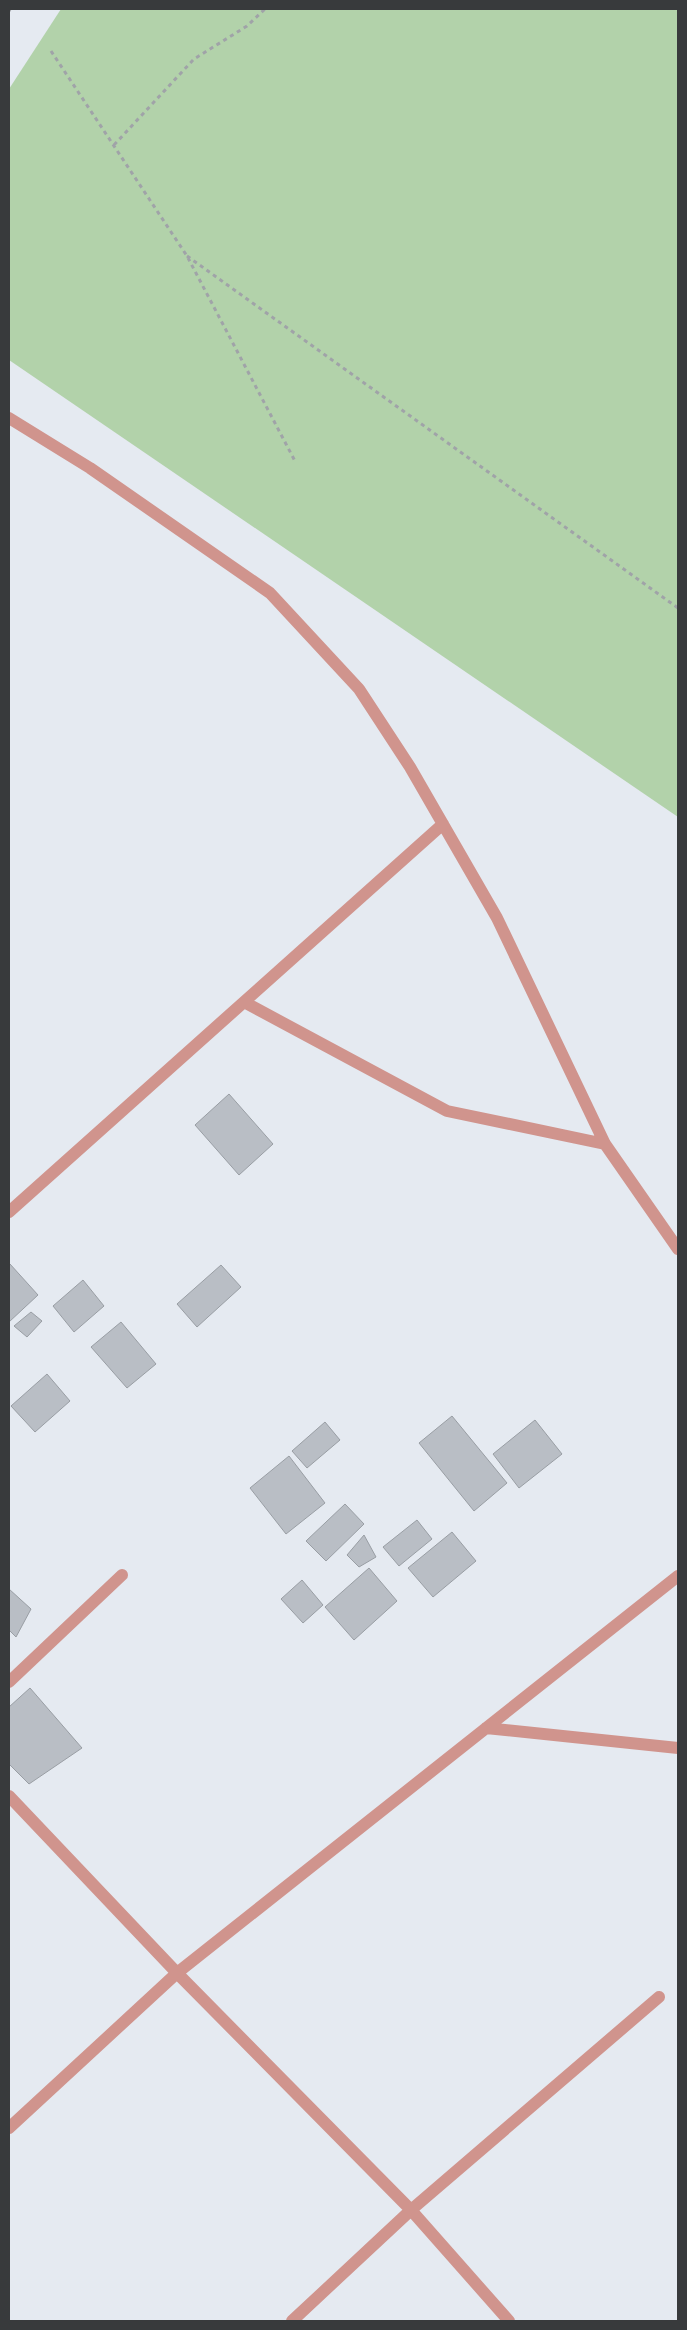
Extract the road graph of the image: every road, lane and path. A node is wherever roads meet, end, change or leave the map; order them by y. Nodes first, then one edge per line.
1 (265, 9) edge
2 (51, 51) dead end
3 (114, 145) junction
4 (187, 256) junction
5 (9, 418) edge
6 (296, 463) dead end
7 (678, 608) edge
8 (443, 824) junction
9 (244, 1002) junction
10 (605, 1144) junction
11 (9, 1212) edge
12 (678, 1249) edge
13 (122, 1575) dead end
14 (678, 1576) edge
15 (9, 1682) edge
16 (486, 1728) junction
17 (678, 1748) edge
18 (9, 1796) edge
19 (177, 1972) junction
20 (659, 1996) dead end
21 (9, 2128) edge
22 (411, 2210) junction
23 (292, 2321) edge
24 (509, 2321) edge

1 - 3 path
2 - 3 path
3 - 4 path
4 - 6 path
4 - 7 path
5 - 8 street
8 - 9 street
8 - 10 street
9 - 10 street
9 - 11 street
10 - 12 street
13 - 15 street
14 - 16 street
16 - 17 street
16 - 19 street
18 - 19 street
19 - 21 street
19 - 22 street
20 - 22 street
22 - 23 street
22 - 24 street

